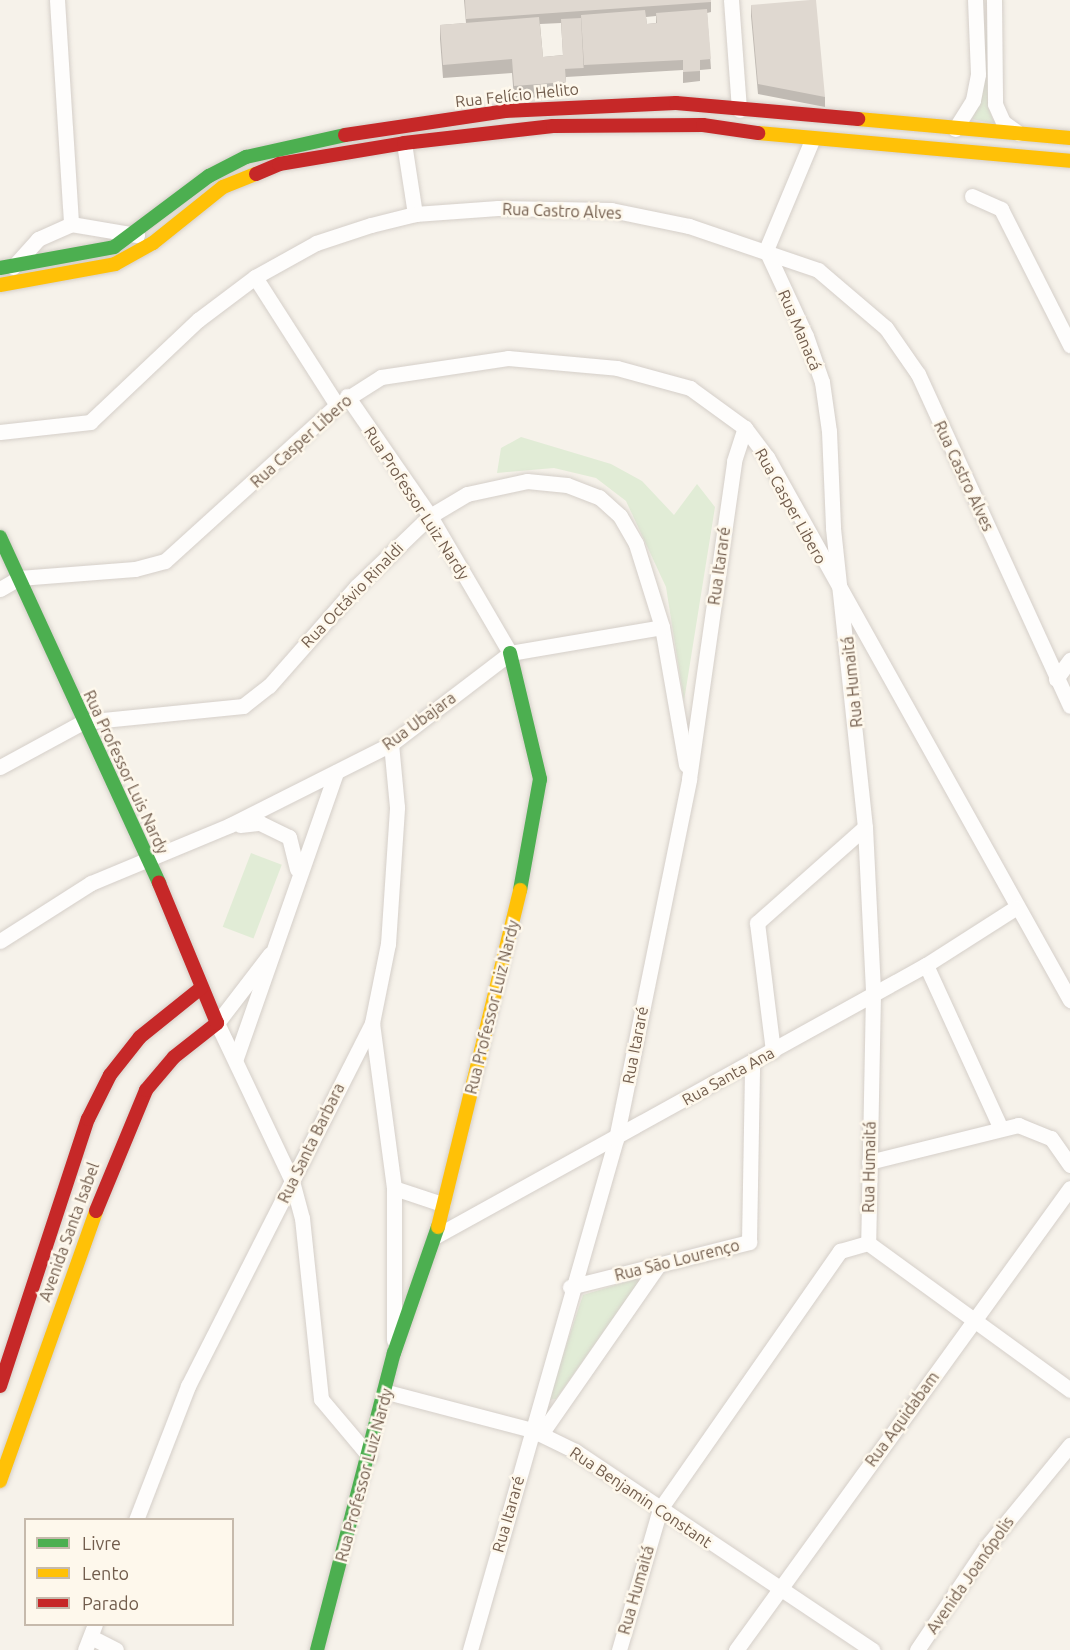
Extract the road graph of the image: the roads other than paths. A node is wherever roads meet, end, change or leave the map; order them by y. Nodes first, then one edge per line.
1 (57, 0) edge
2 (731, 0) edge
3 (975, 0) edge
4 (994, 0) edge
5 (739, 110) junction
6 (955, 129) junction
7 (1018, 133) junction
8 (1070, 138) edge
9 (812, 140) junction
10 (404, 143) junction
11 (1070, 161) edge
12 (972, 196) dead end
13 (415, 214) junction
14 (71, 224) junction
15 (137, 236) junction
16 (766, 250) junction
17 (6, 268) edge
18 (255, 277) junction
19 (0, 285) edge
20 (1070, 345) edge
21 (342, 401) junction
22 (746, 428) junction
23 (0, 432) edge
24 (430, 516) junction
25 (0, 537) edge
26 (19, 578) junction
27 (0, 589) edge
28 (844, 602) junction
29 (662, 627) junction
30 (510, 653) junction
31 (1070, 660) edge
32 (1056, 679) junction
33 (1070, 706) edge
34 (83, 722) junction
35 (391, 744) junction
36 (0, 767) edge
37 (336, 772) junction
38 (689, 779) junction
39 (230, 825) junction
40 (865, 827) junction
41 (149, 857) junction
42 (297, 878) junction
43 (1015, 908) junction
44 (0, 941) edge
45 (270, 954) junction
46 (926, 965) junction
47 (201, 988) junction
48 (873, 993) junction
49 (1070, 1000) edge
50 (217, 1023) junction
51 (372, 1023) junction
52 (772, 1051) junction
53 (236, 1058) junction
54 (752, 1062) junction
55 (1000, 1127) junction
56 (616, 1139) junction
57 (869, 1162) junction
58 (1070, 1165) edge
59 (292, 1181) junction
60 (394, 1188) junction
61 (1070, 1188) edge
62 (442, 1204) junction
63 (436, 1236) junction
64 (868, 1243) junction
65 (659, 1264) junction
66 (570, 1287) junction
67 (974, 1320) junction
68 (394, 1353) junction
69 (0, 1386) edge
70 (1070, 1390) edge
71 (387, 1392) junction
72 (536, 1432) junction
73 (1070, 1445) edge
74 (369, 1455) junction
75 (0, 1481) edge
76 (660, 1509) junction
77 (137, 1518) edge
78 (779, 1588) junction
79 (90, 1637) edge
80 (116, 1650) edge
81 (316, 1650) edge
82 (470, 1650) edge
83 (619, 1650) edge
84 (735, 1650) edge
85 (872, 1650) edge
86 (917, 1650) edge

1 - 14 street
2 - 5 street
3 - 6 street
4 - 7 street
5 - 6 main road, Rua Felício Helito
5 - 15 main road, Rua Felício Helito
6 - 7 main road, Rua Felício Helito
7 - 8 main road, Rua Felício Helito
9 - 10 main road
9 - 11 main road
9 - 16 street
10 - 13 street
10 - 19 main road
12 - 20 street
13 - 16 street, Rua Castro Alves
13 - 18 street, Rua Castro Alves
14 - 15 street
14 - 17 street
15 - 17 main road, Rua Felício Helito
16 - 28 street, Rua Manacá
16 - 32 street, Rua Castro Alves
18 - 21 street, Rua Professor Luiz Nardy
18 - 23 street, Rua Castro Alves
21 - 22 street, Rua Casper Libero
21 - 24 street, Rua Professor Luiz Nardy
21 - 26 street, Rua Casper Libero
22 - 28 street, Rua Casper Libero
22 - 38 street, Rua Itararé
24 - 29 street, Rua Octávio Rinaldi
24 - 30 street, Rua Professor Luiz Nardy
24 - 34 street, Rua Octávio Rinaldi
25 - 26 main road, Rua Professor Luis Nardy
26 - 27 street, Rua Casper Libero
26 - 34 main road, Rua Professor Luis Nardy
28 - 40 street, Rua Humaitá
28 - 43 street, Rua Casper Libero
29 - 30 street, Rua Ubajara
29 - 38 street, Rua Octávio Rinaldi
30 - 35 street, Rua Ubajara
30 - 62 main road, Rua Professor Luiz Nardy
31 - 32 street
32 - 33 street, Rua Castro Alves
34 - 36 street, Rua Octávio Rinaldi
34 - 41 main road, Rua Professor Luis Nardy
35 - 37 street, Rua Ubajara
35 - 51 street, Rua Santa Barbara
37 - 39 street, Rua Ubajara
37 - 42 street
38 - 56 street, Rua Itararé
39 - 41 street, Rua Ubajara
39 - 42 street
40 - 48 street, Rua Humaitá
40 - 52 street
41 - 44 street, Rua Ubajara
41 - 47 main road, Rua Professor Luis Nardy
42 - 45 street
43 - 46 street, Rua Santa Ana
43 - 49 street, Rua Casper Libero
45 - 50 street
45 - 53 street
46 - 48 street, Rua Santa Ana
46 - 55 street
47 - 50 main road, Rua Professor Luis Nardy
47 - 69 main road, Avenida Santa Isabel
48 - 52 street, Rua Santa Ana
48 - 57 street, Rua Humaitá
50 - 53 street
50 - 75 main road, Avenida Santa Isabel
51 - 59 street, Rua Santa Barbara
51 - 60 street
52 - 54 street, Rua Santa Ana
53 - 59 street
54 - 56 street, Rua Santa Ana
54 - 65 street, Rua São Lourenço
55 - 57 street
55 - 58 street
56 - 63 street, Rua Santa Ana
56 - 66 street, Rua Itararé
57 - 64 street, Rua Humaitá
59 - 74 street
59 - 77 street, Rua Santa Barbara
60 - 62 street
60 - 68 street
61 - 67 street, Rua Aquidabam
62 - 63 main road, Rua Professor Luiz Nardy
63 - 68 main road, Rua Professor Luiz Nardy
64 - 67 street
64 - 76 street, Rua Humaitá
65 - 66 street, Rua São Lourenço
65 - 72 street
66 - 72 street, Rua Itararé
67 - 70 street
67 - 78 street, Rua Aquidabam
68 - 71 main road, Rua Professor Luiz Nardy
71 - 72 street, Rua Benjamin Constant
71 - 74 main road, Rua Professor Luiz Nardy
72 - 76 street, Rua Benjamin Constant
72 - 82 street, Rua Itararé
73 - 86 street, Avenida Joanópolis
74 - 81 main road, Rua Professor Luiz Nardy
76 - 78 street, Rua Benjamin Constant
76 - 83 street, Rua Humaitá
78 - 84 street, Rua Aquidabam
78 - 85 street, Rua Benjamin Constant
79 - 80 street

